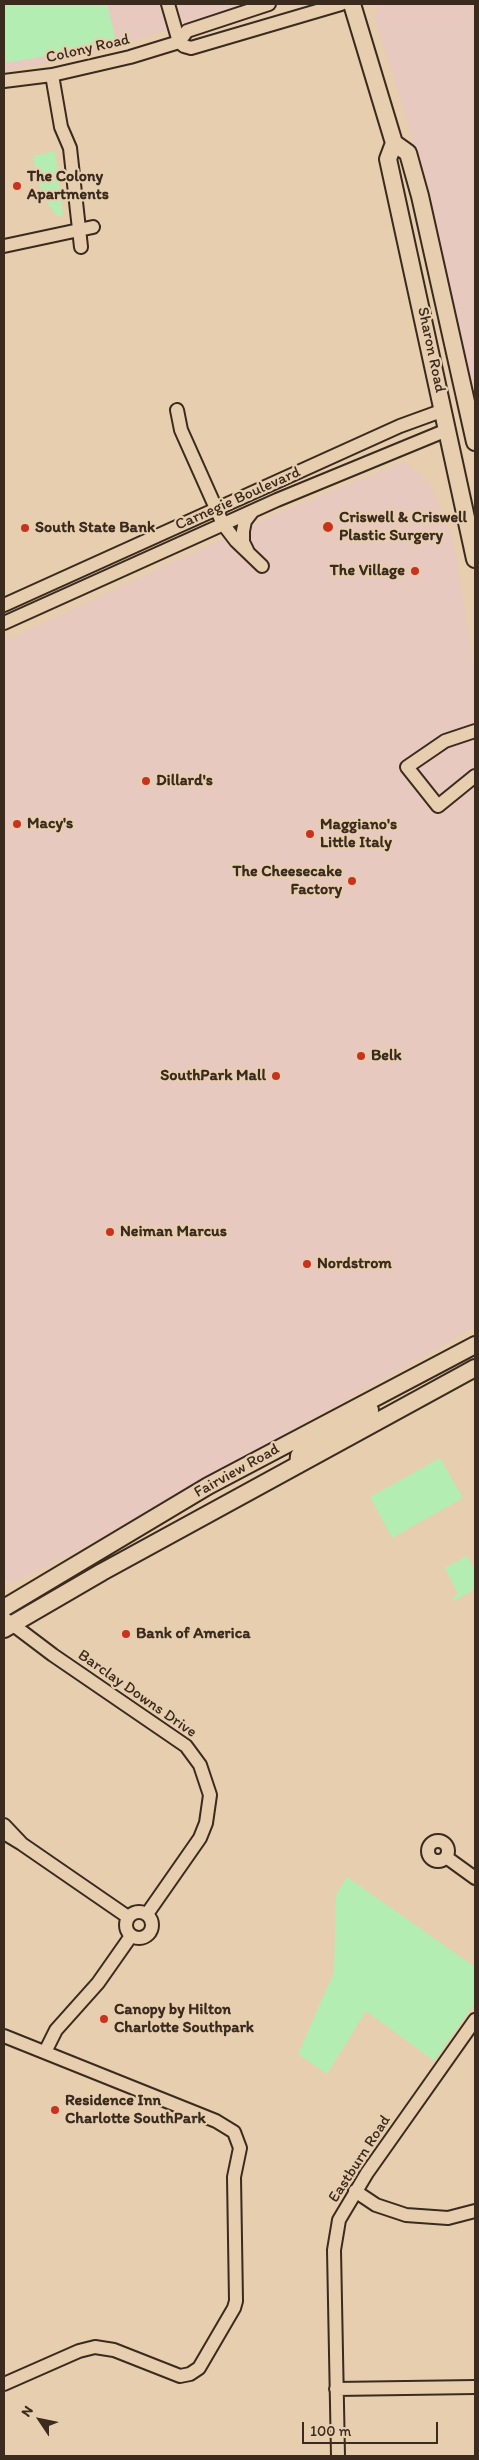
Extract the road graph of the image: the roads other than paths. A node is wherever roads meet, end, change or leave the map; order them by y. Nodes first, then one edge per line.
1 (168, 4) edge
2 (269, 4) edge
3 (341, 4) edge
4 (352, 4) edge
5 (179, 42) junction
6 (52, 75) junction
7 (4, 81) edge
8 (394, 143) junction
9 (389, 162) junction
10 (93, 227) dead end
11 (78, 230) junction
12 (4, 246) edge
13 (81, 247) dead end
14 (432, 247) junction
15 (471, 403) edge
16 (177, 410) dead end
17 (444, 410) junction
18 (473, 424) edge
19 (447, 430) junction
20 (475, 442) edge
21 (216, 509) junction
22 (253, 511) junction
23 (223, 524) junction
24 (250, 554) junction
25 (475, 559) edge
26 (262, 566) dead end
27 (4, 605) edge
28 (4, 623) edge
29 (475, 731) edge
30 (475, 776) edge
31 (475, 1345) edge
32 (475, 1368) edge
33 (390, 1389) junction
34 (298, 1465) junction
35 (5, 1617) edge
36 (4, 1825) edge
37 (4, 1833) edge
38 (22, 1844) junction
39 (446, 1857) dead end
40 (475, 1878) edge
41 (147, 1914) junction
42 (128, 1917) junction
43 (132, 1936) junction
44 (475, 2020) edge
45 (4, 2036) edge
46 (45, 2052) junction
47 (355, 2191) junction
48 (475, 2211) edge
49 (4, 2384) edge
50 (475, 2387) edge
51 (336, 2389) junction
52 (338, 2456) edge

1 - 5 street
2 - 5 street, Colony Road
3 - 5 street, Colony Road
4 - 8 main road, Sharon Road
5 - 6 street, Colony Road
6 - 7 street, Colony Road
6 - 11 street
8 - 9 main road, Sharon Road
8 - 14 main road, Sharon Road
9 - 14 main road
9 - 17 main road, Sharon Road
10 - 11 street
11 - 12 street
11 - 13 street
14 - 15 main road, Sharon Road
15 - 17 main road, Carnegie Boulevard
15 - 18 main road, Sharon Road
16 - 21 street
17 - 19 main road, Sharon Road
17 - 21 street, Carnegie Boulevard
18 - 19 main road, Carnegie Boulevard
18 - 20 main road, Sharon Road
19 - 22 street, Carnegie Boulevard
19 - 25 main road, Sharon Road
21 - 23 street
21 - 27 street, Carnegie Boulevard
22 - 23 street, Carnegie Boulevard
22 - 24 street
23 - 24 street
23 - 28 street, Carnegie Boulevard
24 - 26 street
29 - 30 street
31 - 33 main road, Fairview Road
32 - 34 main road, Fairview Road
33 - 34 main road
33 - 35 main road, Fairview Road
34 - 35 main road, Fairview Road
35 - 41 street, Barclay Downs Drive
36 - 38 street
37 - 38 street
38 - 42 street
39 - 40 street
41 - 42 street
41 - 43 street
42 - 43 street
43 - 46 street
44 - 47 street, Eastburn Road
45 - 46 street
46 - 49 street
47 - 48 street
47 - 51 street, Eastburn Road
50 - 51 street
51 - 52 street, Eastburn Road

